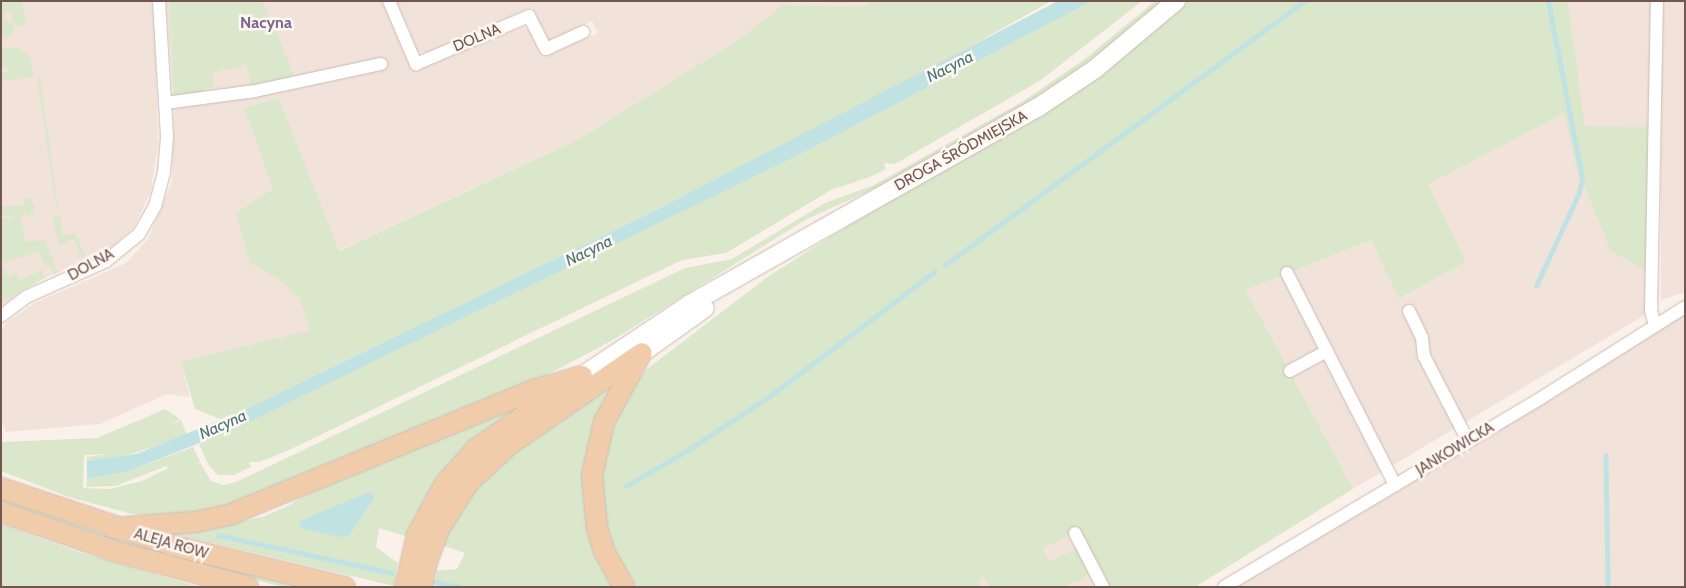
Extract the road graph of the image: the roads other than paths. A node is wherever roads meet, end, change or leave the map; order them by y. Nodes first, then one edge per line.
1 (159, 1) edge
2 (389, 1) edge
3 (1176, 1) edge
4 (1657, 1) edge
5 (583, 32) dead end
6 (381, 64) dead end
7 (165, 103) junction
8 (1287, 274) dead end
9 (735, 282) junction
10 (1685, 307) edge
11 (1409, 311) dead end
12 (1, 316) edge
13 (1654, 326) junction
14 (1327, 351) junction
15 (642, 353) junction
16 (1290, 371) dead end
17 (582, 376) junction
18 (1468, 441) junction
19 (1395, 485) junction
20 (6, 490) edge
21 (1, 512) edge
22 (113, 528) junction
23 (1075, 533) dead end
24 (426, 538) junction
25 (248, 587) edge
26 (344, 587) edge
27 (405, 587) edge
28 (422, 587) edge
29 (624, 587) edge
30 (1103, 587) edge
31 (1224, 587) edge

1 - 7 street, DOLNA
2 - 5 street, DOLNA
3 - 9 main road, DROGA ŚRÓDMIEJSKA
4 - 13 street
6 - 7 street
7 - 12 street, DOLNA
8 - 14 street
9 - 15 main road, DROGA ŚRÓDMIEJSKA
9 - 17 main road, DROGA ŚRÓDMIEJSKA
10 - 13 street, JANKOWICKA
11 - 18 street
13 - 18 street, JANKOWICKA
14 - 16 street
14 - 19 street
15 - 24 main road
15 - 29 main road
17 - 22 main road
17 - 24 main road
18 - 19 street, JANKOWICKA
19 - 31 street, JANKOWICKA
20 - 22 main road, ALEJA ROW
21 - 25 main road, ALEJA ROW
22 - 26 main road, ALEJA ROW
23 - 30 street
24 - 27 main road
24 - 28 main road

